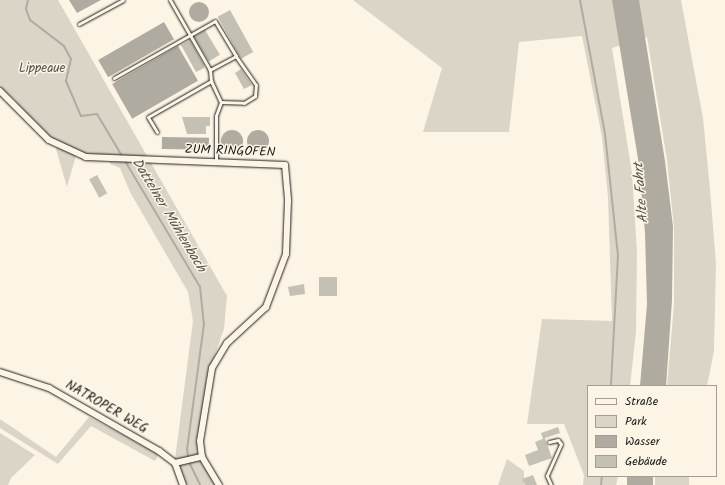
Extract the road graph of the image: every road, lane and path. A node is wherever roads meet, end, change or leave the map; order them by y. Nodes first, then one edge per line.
1 (123, 0) edge
2 (170, 0) edge
3 (79, 24) dead end
4 (190, 34) junction
5 (236, 56) junction
6 (210, 70) junction
7 (114, 78) dead end
8 (211, 81) junction
9 (0, 91) edge
10 (221, 102) junction
11 (157, 132) dead end
12 (216, 162) junction
13 (0, 372) edge
14 (549, 442) dead end
15 (202, 457) junction
16 (175, 463) junction
17 (183, 485) edge
18 (219, 485) edge
19 (551, 485) edge

1 - 3 lane
2 - 4 lane
4 - 5 lane
4 - 6 lane
4 - 7 lane
5 - 6 lane
5 - 10 lane
6 - 8 lane
8 - 10 lane
8 - 11 lane
9 - 12 street, ZUM RINGOFEN
10 - 12 lane
12 - 15 street, ZUM RINGOFEN
13 - 16 street, NATROPER WEG
14 - 19 lane
15 - 16 street
15 - 18 street
16 - 17 street

